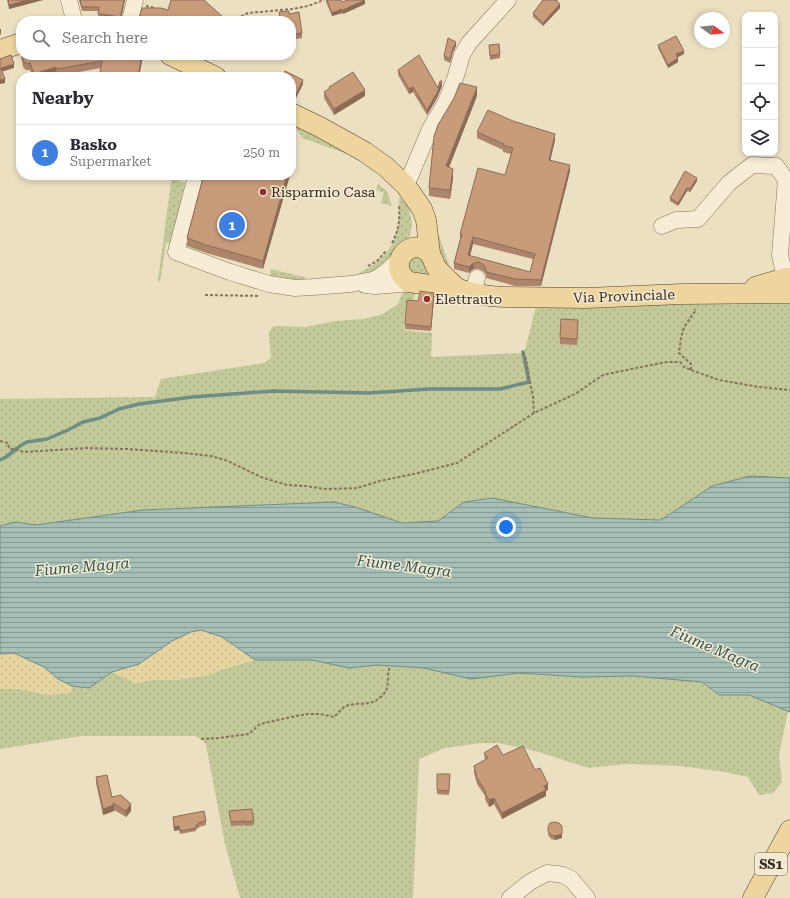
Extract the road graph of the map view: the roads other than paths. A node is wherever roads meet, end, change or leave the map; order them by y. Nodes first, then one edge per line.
1 (69, 0) edge
2 (508, 0) edge
3 (134, 2) edge
4 (73, 16) edge
5 (131, 16) edge
6 (16, 45) edge
7 (0, 50) edge
8 (180, 60) edge
9 (206, 72) edge
10 (296, 115) edge
11 (194, 184) dead end
12 (406, 193) junction
13 (662, 226) dead end
14 (785, 252) edge
15 (409, 253) junction
16 (416, 283) junction
17 (788, 283) edge
18 (351, 284) junction
19 (469, 287) junction
20 (733, 293) junction
21 (790, 303) edge
22 (790, 830) edge
23 (510, 898) edge
24 (588, 898) edge
25 (753, 898) edge

1 - 4 street
2 - 12 street
3 - 5 street
6 - 7 main road
8 - 9 main road
10 - 12 main road
11 - 18 street
12 - 15 main road
13 - 14 street
14 - 17 street
15 - 16 main road
15 - 16 main road
15 - 18 street
15 - 19 main road
16 - 18 street
16 - 19 main road, Via Provinciale
17 - 20 main road
19 - 20 main road, Via Provinciale
20 - 21 main road
22 - 25 main road, SS1
23 - 24 street

